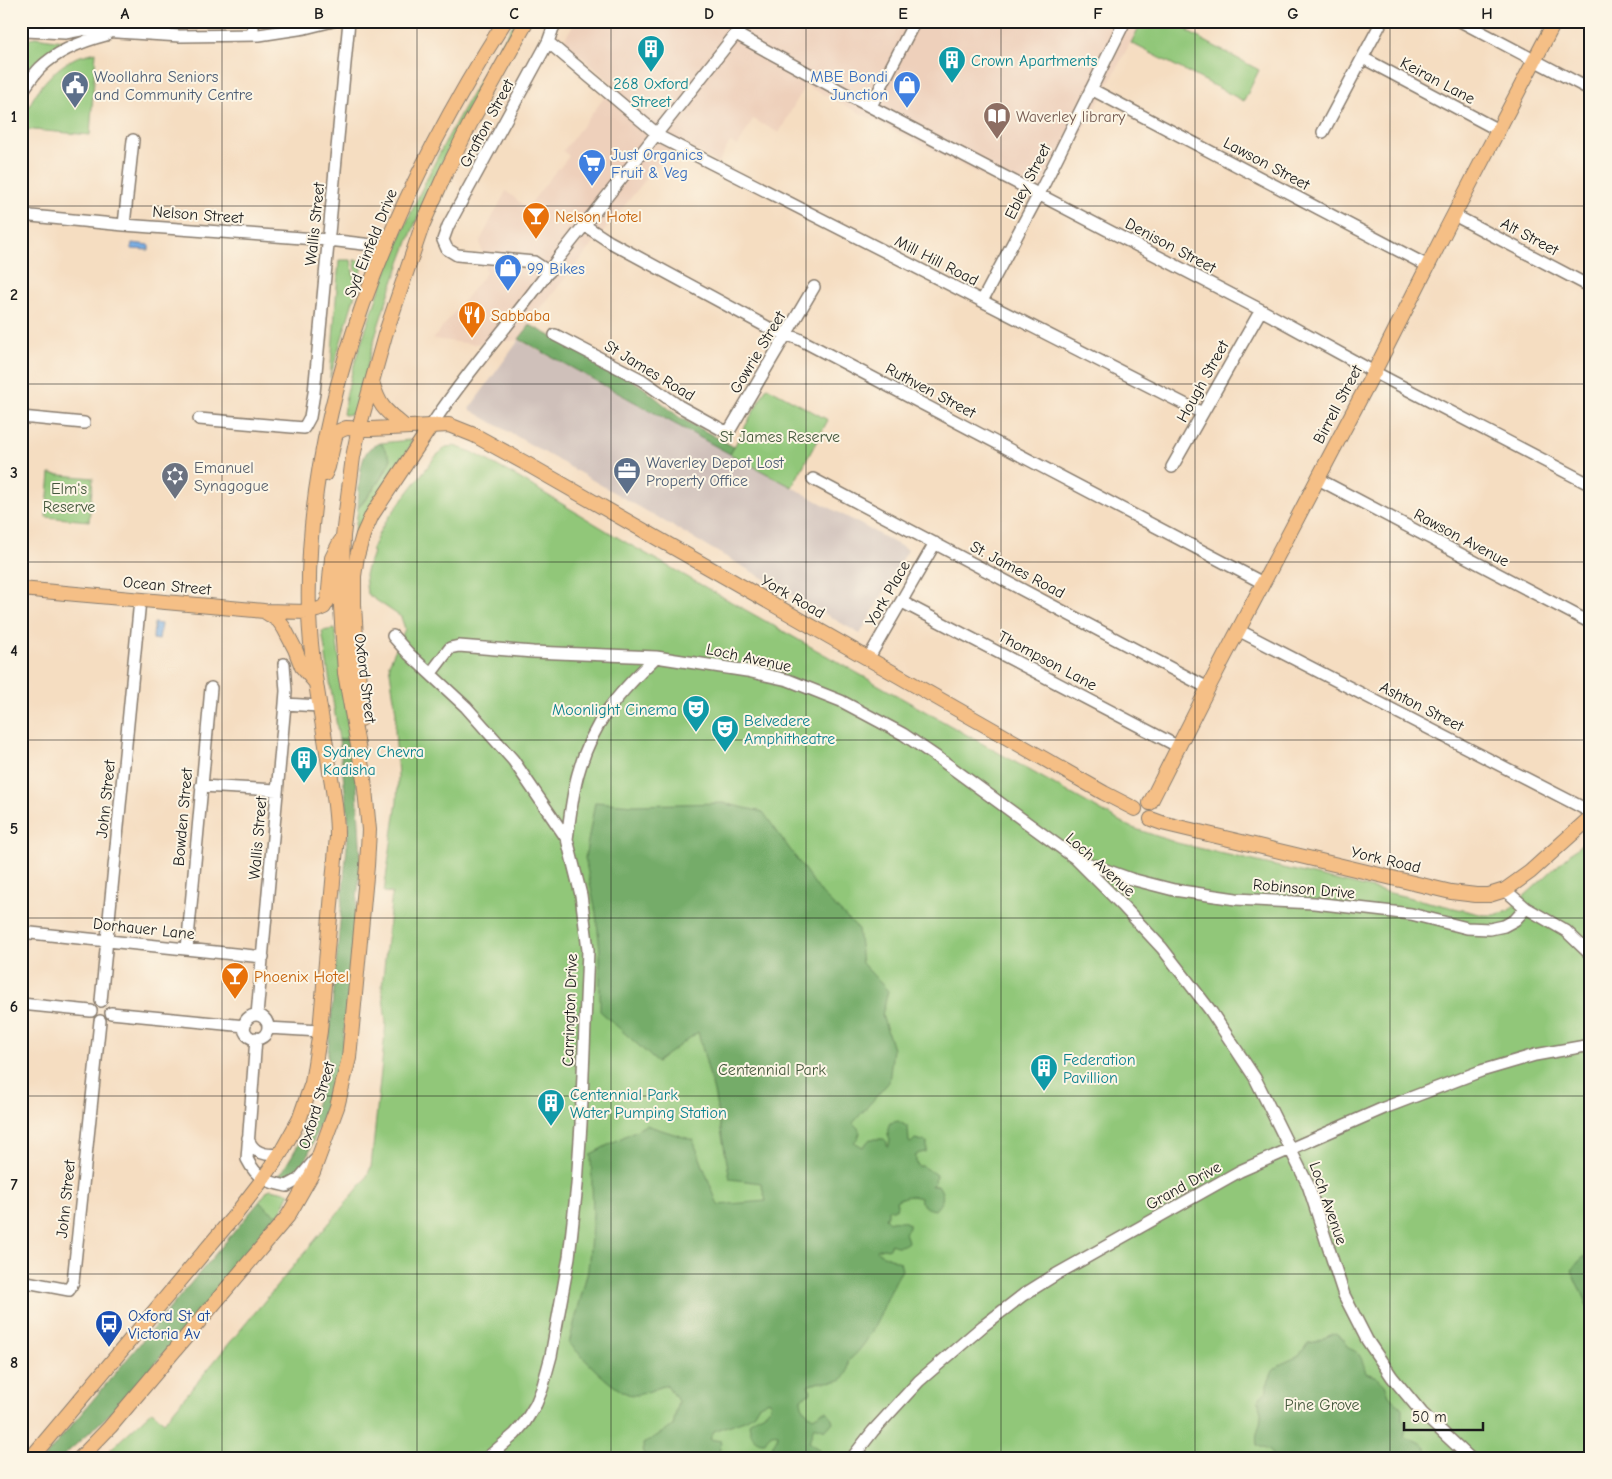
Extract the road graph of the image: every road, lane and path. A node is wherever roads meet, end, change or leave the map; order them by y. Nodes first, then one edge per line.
1 (22, 21) edge
2 (46, 21) edge
3 (254, 21) edge
4 (333, 21) edge
5 (349, 21) edge
6 (505, 21) edge
7 (528, 21) edge
8 (558, 21) edge
9 (746, 21) edge
10 (916, 21) edge
11 (1126, 21) edge
12 (1382, 21) edge
13 (1460, 21) edge
14 (1555, 21) edge
15 (115, 27) edge
16 (86, 30) junction
17 (21, 31) edge
18 (736, 34) junction
19 (252, 35) junction
20 (548, 42) junction
21 (1363, 58) junction
22 (1535, 60) junction
23 (1091, 89) junction
24 (1591, 90) edge
25 (21, 93) edge
26 (871, 106) junction
27 (1498, 130) junction
28 (1323, 132) dead end
29 (657, 134) junction
30 (133, 140) dead end
31 (1040, 194) junction
32 (21, 215) edge
33 (1454, 215) junction
34 (124, 225) junction
35 (584, 225) junction
36 (329, 240) junction
37 (372, 245) dead end
38 (1428, 266) junction
39 (549, 272) junction
40 (814, 287) dead end
41 (1591, 287) edge
42 (982, 301) junction
43 (1261, 310) junction
44 (786, 334) junction
45 (555, 335) dead end
46 (1374, 372) junction
47 (372, 382) junction
48 (1202, 413) junction
49 (21, 418) edge
50 (200, 419) dead end
51 (84, 423) dead end
52 (431, 426) junction
53 (405, 427) junction
54 (359, 428) junction
55 (728, 433) joint
56 (1172, 467) dead end
57 (814, 479) dead end
58 (1318, 479) junction
59 (1591, 486) edge
60 (315, 495) junction
61 (343, 536) junction
62 (934, 543) junction
63 (1263, 583) junction
64 (21, 589) edge
65 (140, 600) junction
66 (902, 602) junction
67 (264, 611) junction
68 (309, 612) junction
69 (1591, 623) edge
70 (1238, 630) junction
71 (393, 636) dead end
72 (656, 657) junction
73 (868, 659) junction
74 (284, 664) dead end
75 (431, 673) junction
76 (315, 682) junction
77 (211, 688) dead end
78 (1208, 688) junction
79 (285, 704) junction
80 (319, 706) junction
81 (1179, 747) junction
82 (364, 779) junction
83 (201, 786) junction
84 (277, 790) junction
85 (1150, 803) junction
86 (1135, 809) junction
87 (1591, 812) edge
88 (1591, 817) edge
89 (1152, 819) junction
90 (567, 839) junction
91 (1075, 858) junction
92 (1505, 890) junction
93 (1526, 908) junction
94 (21, 932) edge
95 (108, 941) junction
96 (187, 949) junction
97 (1591, 955) edge
98 (262, 957) junction
99 (101, 1000) junction
100 (21, 1004) edge
101 (91, 1011) junction
102 (111, 1013) junction
103 (257, 1015) junction
104 (100, 1021) junction
105 (244, 1026) junction
106 (268, 1028) junction
107 (320, 1031) junction
108 (256, 1038) junction
109 (1591, 1045) edge
110 (248, 1138) junction
111 (1291, 1148) junction
112 (280, 1154) junction
113 (320, 1154) junction
114 (263, 1179) junction
115 (21, 1280) edge
116 (31, 1458) edge
117 (80, 1458) edge
118 (487, 1458) edge
119 (852, 1458) edge
120 (1470, 1458) edge

1 - 17 street
2 - 16 street
3 - 19 street
4 - 19 street
5 - 36 street, Wallis Street
6 - 60 main road, Syd Einfeld Drive
7 - 47 main road
8 - 20 street, Grafton Street
9 - 18 street
10 - 26 street
11 - 23 street, Ebley Street
12 - 21 street
13 - 22 street
14 - 22 main road, Birrell Street
15 - 16 street
15 - 19 street
15 - 25 street
16 - 17 street
18 - 26 street, Denison Street
18 - 29 street
20 - 29 street, Mill Hill Road
20 - 39 street, Grafton Street
21 - 27 street, Keiran Lane
21 - 28 street
22 - 24 street
22 - 27 main road, Birrell Street
23 - 31 street, Ebley Street
23 - 38 street, Lawson Street
26 - 31 street, Denison Street
27 - 33 main road, Birrell Street
29 - 35 street
29 - 42 street, Mill Hill Road
30 - 34 street
31 - 42 street, Ebley Street
31 - 43 street, Denison Street
32 - 34 street, Nelson Street
33 - 38 main road, Birrell Street
33 - 41 street, Alt Street
34 - 36 street, Nelson Street
35 - 39 street
35 - 44 street, Ruthven Street
36 - 37 street, Nelson Street
36 - 50 street, Wallis Street
38 - 46 main road, Birrell Street
39 - 52 street
40 - 44 street, Gowrie Street
42 - 48 street, Mill Hill Road
43 - 46 street, Denison Street
43 - 48 street, Hough Street
44 - 55 street, Gowrie Street
44 - 63 street, Ruthven Street
45 - 55 street, St James Road
46 - 58 main road, Birrell Street
46 - 59 street, Denison Street
47 - 53 main road
47 - 54 main road
48 - 56 street, Hough Street
49 - 51 street
52 - 53 main road
52 - 73 main road, York Road
52 - 82 main road
53 - 54 main road
54 - 60 main road
54 - 61 main road, Oxford Street
57 - 62 street, St. James Road
58 - 63 main road, Birrell Street
58 - 69 street, Rawson Avenue
60 - 68 main road, Oxford Street
61 - 68 main road
61 - 82 main road, Oxford Street
62 - 66 street, York Place
62 - 78 street, St. James Road
63 - 70 main road, Birrell Street
64 - 65 main road, Ocean Street
65 - 67 main road, Ocean Street
65 - 95 street, John Street
66 - 73 street, York Place
66 - 81 street, Thompson Lane
67 - 68 main road, Ocean Street
67 - 76 main road
68 - 76 main road, Oxford Street
70 - 78 main road, Birrell Street
70 - 87 street, Ashton Street
71 - 75 street, Carrington Drive
72 - 75 street, Loch Avenue
72 - 90 street
72 - 91 street, Loch Avenue
73 - 86 main road, York Road
74 - 79 street, Wallis Street
75 - 90 street, Carrington Drive
76 - 80 main road, Oxford Street
77 - 83 street, Bowden Street
78 - 81 main road, Birrell Street
79 - 80 street
79 - 84 street, Wallis Street
80 - 107 main road, Oxford Street
81 - 85 main road, Birrell Street
82 - 113 main road, Oxford Street
83 - 84 street
83 - 96 street, Bowden Street
84 - 98 street, Wallis Street
85 - 86 main road
85 - 89 main road
86 - 89 main road
88 - 92 main road, York Road
89 - 92 main road, York Road
90 - 118 street, Carrington Drive
91 - 93 street, Robinson Drive
91 - 111 street, Loch Avenue
92 - 93 street
93 - 97 street
94 - 95 street, Dorhauer Lane
95 - 96 street, Dorhauer Lane
95 - 99 street, John Street
96 - 98 street, Dorhauer Lane
98 - 103 street, Wallis Street
99 - 101 street
99 - 102 street
100 - 101 street
101 - 104 street
102 - 104 street
102 - 105 street
103 - 105 street
103 - 106 street
104 - 115 street, John Street
105 - 108 street
106 - 107 street
106 - 108 street
107 - 112 main road, Oxford Street
108 - 110 street
109 - 111 street, Grand Drive
110 - 112 street
110 - 114 street
111 - 119 street, Grand Drive
111 - 120 street, Loch Avenue
112 - 114 main road, Oxford Street
113 - 114 street
113 - 117 main road, Oxford Street
114 - 116 main road, Oxford Street

